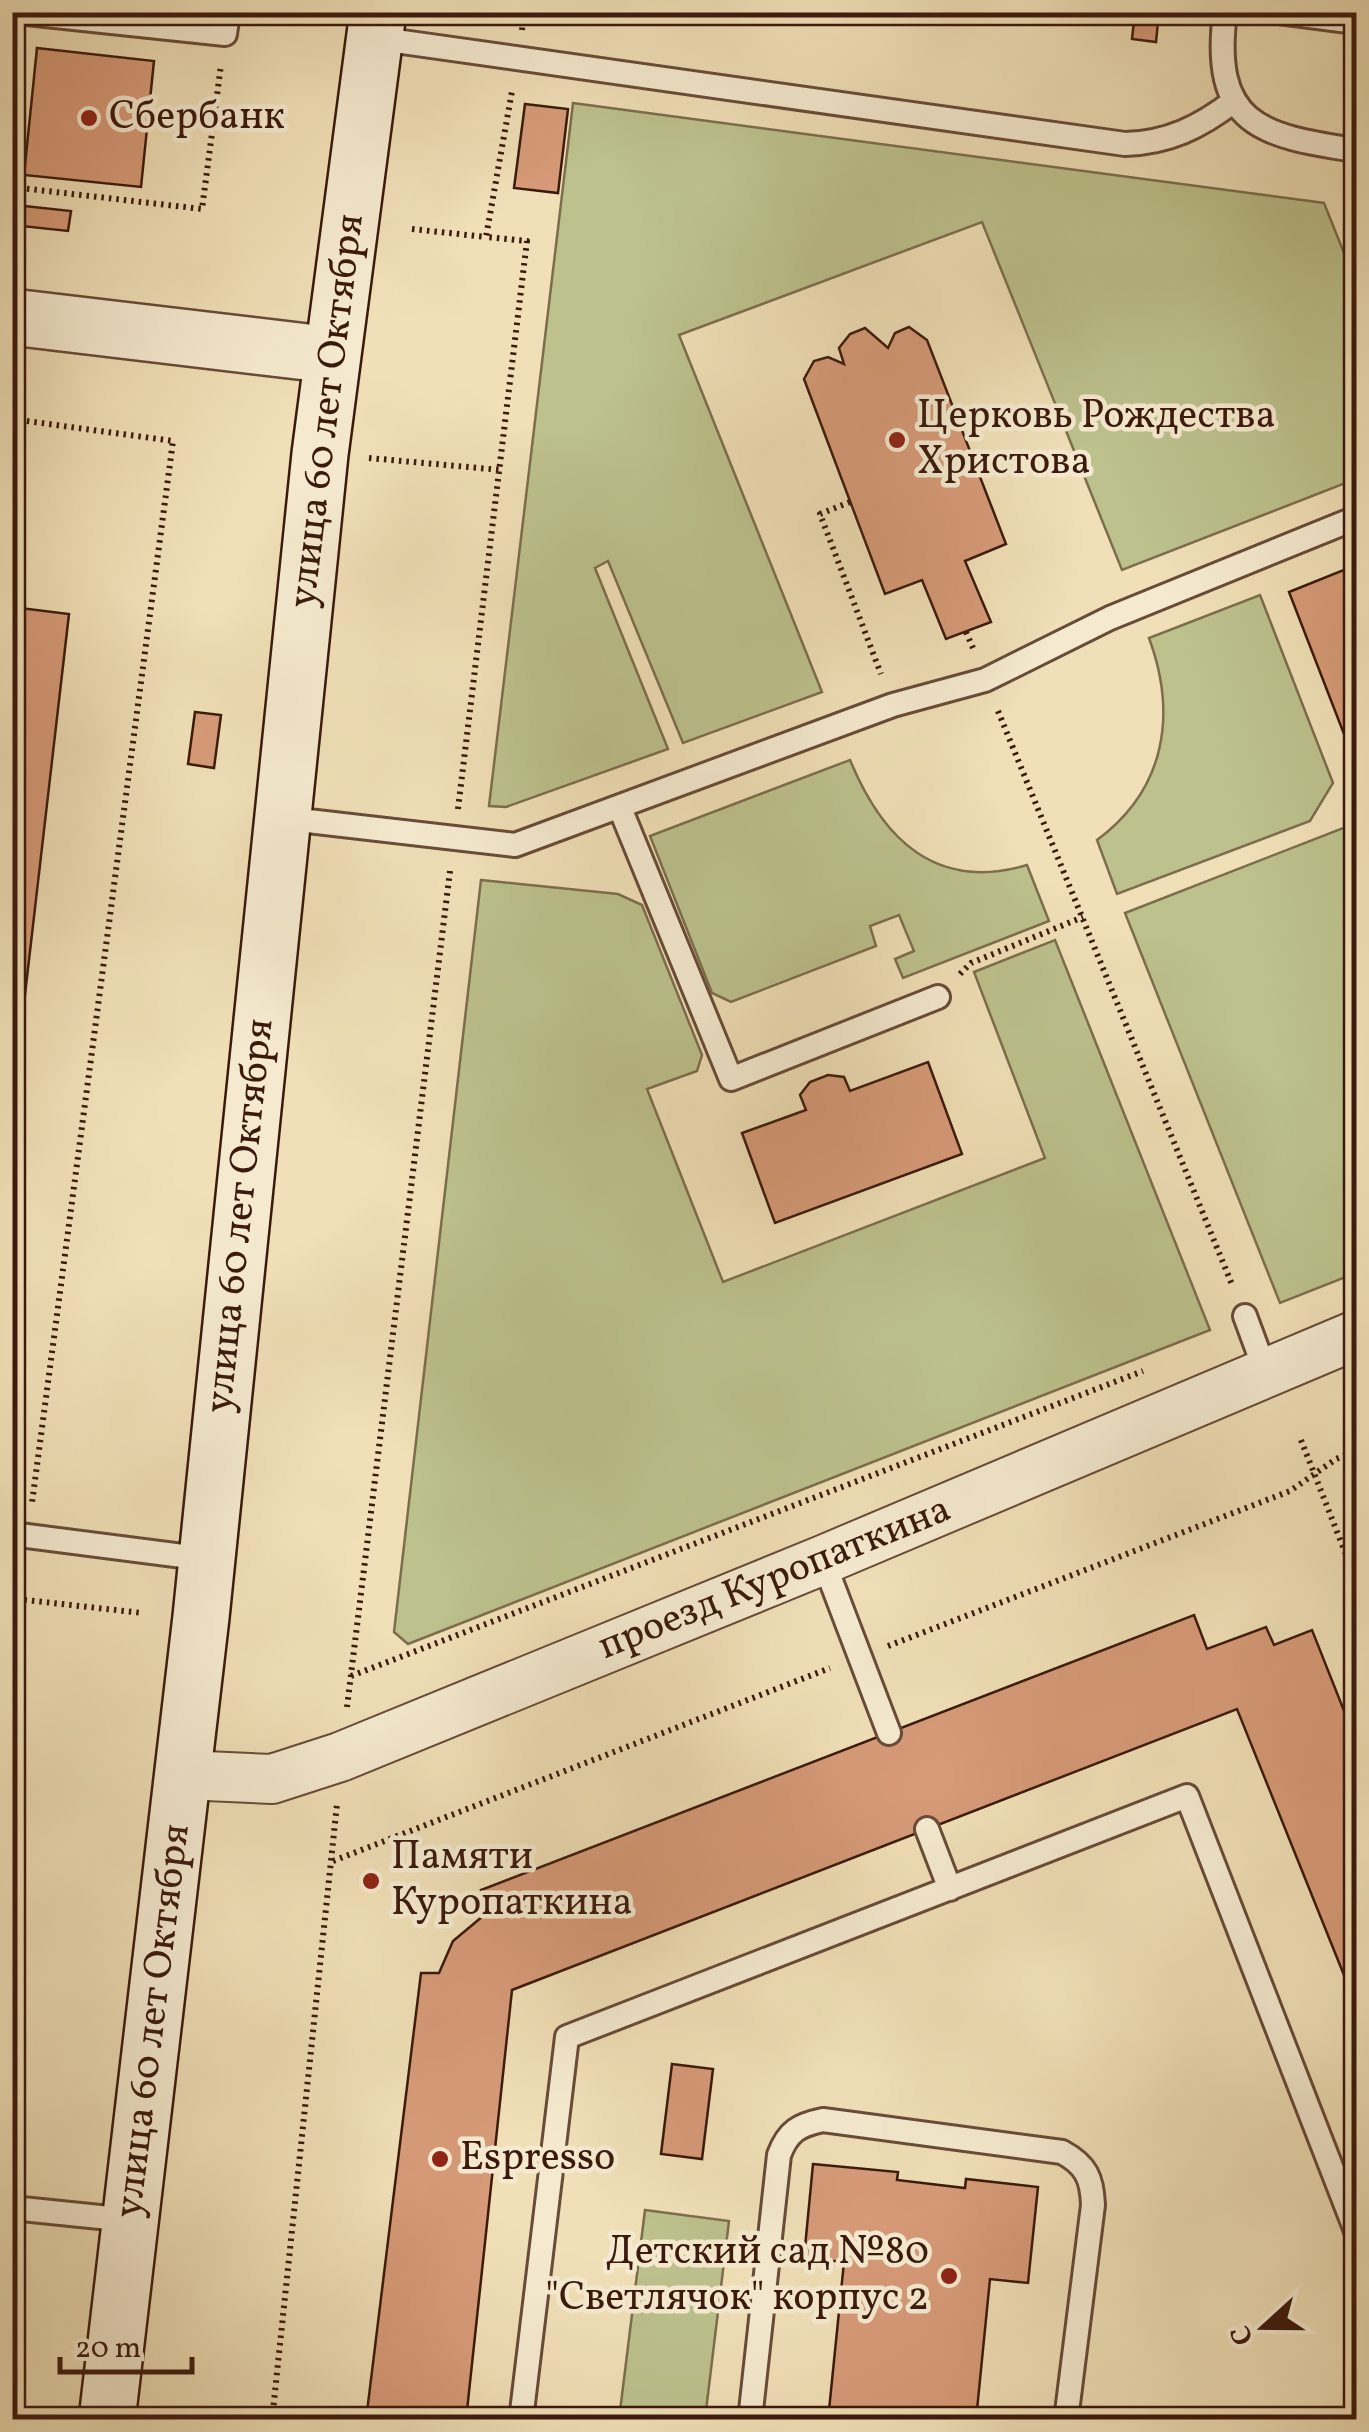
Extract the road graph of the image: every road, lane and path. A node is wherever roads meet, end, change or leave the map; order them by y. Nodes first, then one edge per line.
1 (16, 12) edge
2 (524, 12) edge
3 (1225, 12) edge
4 (1279, 12) edge
5 (1356, 22) edge
6 (227, 23) edge
7 (376, 25) edge
8 (518, 58) junction
9 (1234, 100) junction
10 (1356, 150) edge
11 (12, 187) edge
12 (412, 229) dead end
13 (486, 238) junction
14 (12, 317) edge
15 (332, 355) junction
16 (12, 419) edge
17 (369, 458) dead end
18 (501, 470) junction
19 (850, 502) dead end
20 (1356, 518) edge
21 (966, 632) dead end
22 (985, 680) junction
23 (893, 705) junction
24 (620, 808) junction
25 (282, 818) junction
26 (454, 840) junction
27 (1083, 918) junction
28 (938, 997) joint
29 (1245, 1316) joint
30 (1356, 1335) edge
31 (1158, 1365) dead end
32 (1266, 1373) junction
33 (1301, 1440) dead end
34 (20, 1535) edge
35 (206, 1558) junction
36 (823, 1560) junction
37 (1355, 1575) edge
38 (17, 1599) junction
39 (142, 1613) dead end
40 (12, 1648) edge
41 (351, 1676) junction
42 (889, 1733) dead end
43 (340, 1757) junction
44 (184, 1774) junction
45 (927, 1829) dead end
46 (950, 1889) junction
47 (12, 2208) edge
48 (129, 2220) junction
49 (1356, 2230) edge
50 (107, 2420) edge
51 (272, 2420) edge
52 (521, 2420) edge
53 (750, 2420) edge
54 (1066, 2420) edge

1 - 6 lane
2 - 8 path
3 - 9 lane
4 - 5 lane
6 - 11 path
7 - 8 lane
7 - 15 main road, улица 60 лет Октября
8 - 9 lane
8 - 13 path
9 - 10 lane
12 - 13 path
13 - 18 path
14 - 15 main road
15 - 25 main road, улица 60 лет Октября
16 - 34 path
17 - 18 path
18 - 26 path
19 - 23 path
20 - 22 lane
21 - 22 path
22 - 23 lane
22 - 27 path
23 - 24 lane
24 - 26 lane
24 - 28 lane
25 - 26 lane
25 - 35 main road, улица 60 лет Октября
26 - 41 path
27 - 28 path
27 - 29 path
29 - 32 lane
30 - 32 street, проезд Куропаткина
31 - 41 path
32 - 36 street, проезд Куропаткина
33 - 37 path
34 - 35 lane
34 - 38 path
35 - 44 main road, улица 60 лет Октября
36 - 42 lane
36 - 43 street, проезд Куропаткина
38 - 39 path
38 - 40 path
41 - 43 path
43 - 44 street, проезд Куропаткина
43 - 51 path
44 - 48 main road, улица 60 лет Октября
45 - 46 lane
46 - 49 lane
46 - 52 lane
47 - 48 lane
48 - 50 main road, улица 60 лет Октября
53 - 54 lane

